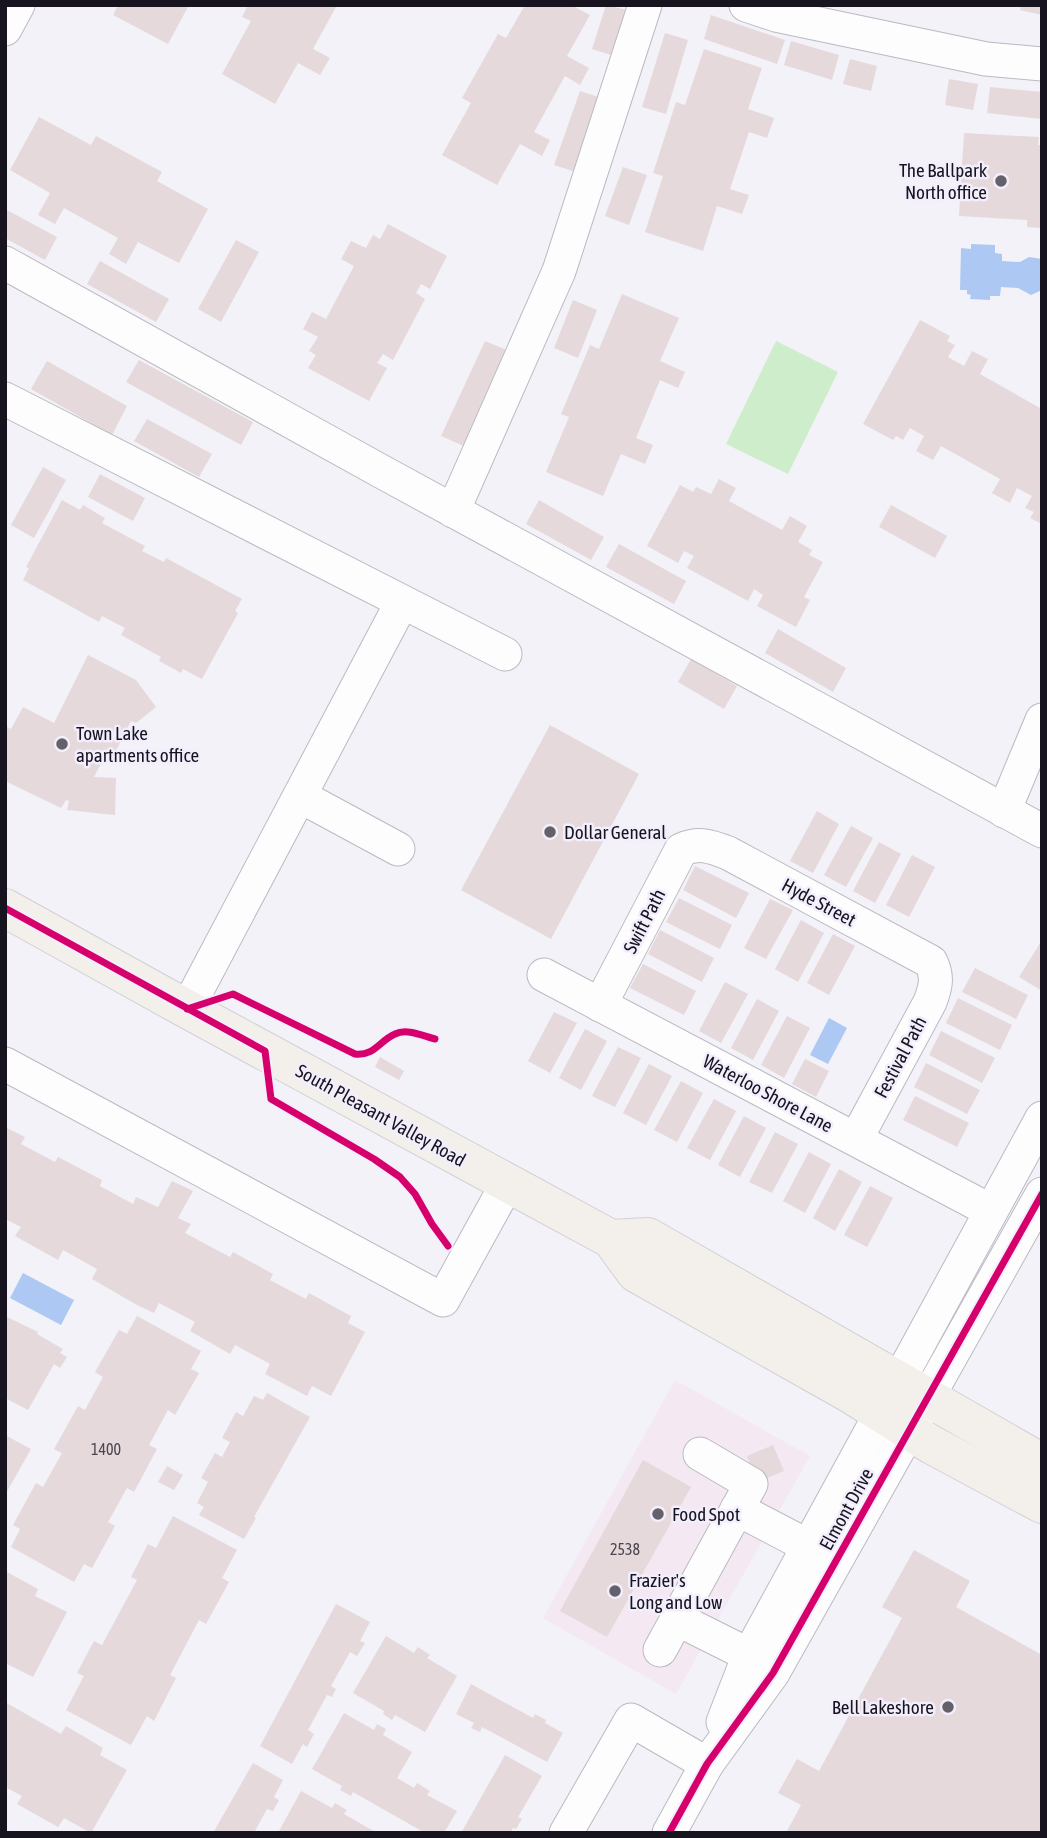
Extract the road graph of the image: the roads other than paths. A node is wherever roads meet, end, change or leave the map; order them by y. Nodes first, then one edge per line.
1 (18, 5) edge
2 (645, 5) edge
3 (746, 5) edge
4 (5, 29) edge
5 (1042, 64) edge
6 (5, 263) edge
7 (5, 399) edge
8 (453, 511) junction
9 (402, 602) junction
10 (505, 654) dead end
11 (1042, 720) edge
12 (300, 796) junction
13 (1004, 811) junction
14 (1042, 831) edge
15 (695, 844) joint
16 (398, 849) dead end
17 (5, 908) edge
18 (936, 973) joint
19 (544, 975) dead end
20 (600, 1005) junction
21 (187, 1009) junction
22 (5, 1064) edge
23 (1042, 1118) edge
24 (856, 1139) junction
25 (507, 1184) junction
26 (1042, 1194) edge
27 (991, 1211) junction
28 (903, 1405) junction
29 (700, 1454) dead end
30 (1042, 1463) edge
31 (1042, 1504) edge
32 (737, 1509) junction
33 (808, 1546) junction
34 (677, 1619) junction
35 (660, 1650) dead end
36 (749, 1655) junction
37 (707, 1764) junction
38 (566, 1833) edge
39 (669, 1833) edge

1 - 4 street
2 - 8 street
3 - 5 street
6 - 8 street
7 - 9 street
8 - 13 street
9 - 10 street
9 - 12 street
11 - 13 street
12 - 16 street
12 - 21 street
13 - 14 street
15 - 18 street, Hyde Street
15 - 20 street, Swift Path
17 - 21 main road, South Pleasant Valley Road
18 - 24 street, Festival Path
19 - 20 street, Waterloo Shore Lane
20 - 24 street, Waterloo Shore Lane
21 - 25 main road, South Pleasant Valley Road
22 - 25 street
23 - 27 street, Elmont Drive
24 - 27 street, Waterloo Shore Lane
25 - 28 main road, South Pleasant Valley Road
26 - 28 street, Elmont Drive
27 - 28 street, Elmont Drive
28 - 30 main road, South Pleasant Valley Road
28 - 31 main road, South Pleasant Valley Road
28 - 33 street, Elmont Drive
28 - 37 street, Elmont Drive
29 - 32 street
32 - 33 street
32 - 34 street
33 - 36 street, Elmont Drive
34 - 35 street
34 - 36 street
36 - 37 street, Elmont Drive
37 - 38 street
37 - 39 street, Elmont Drive

